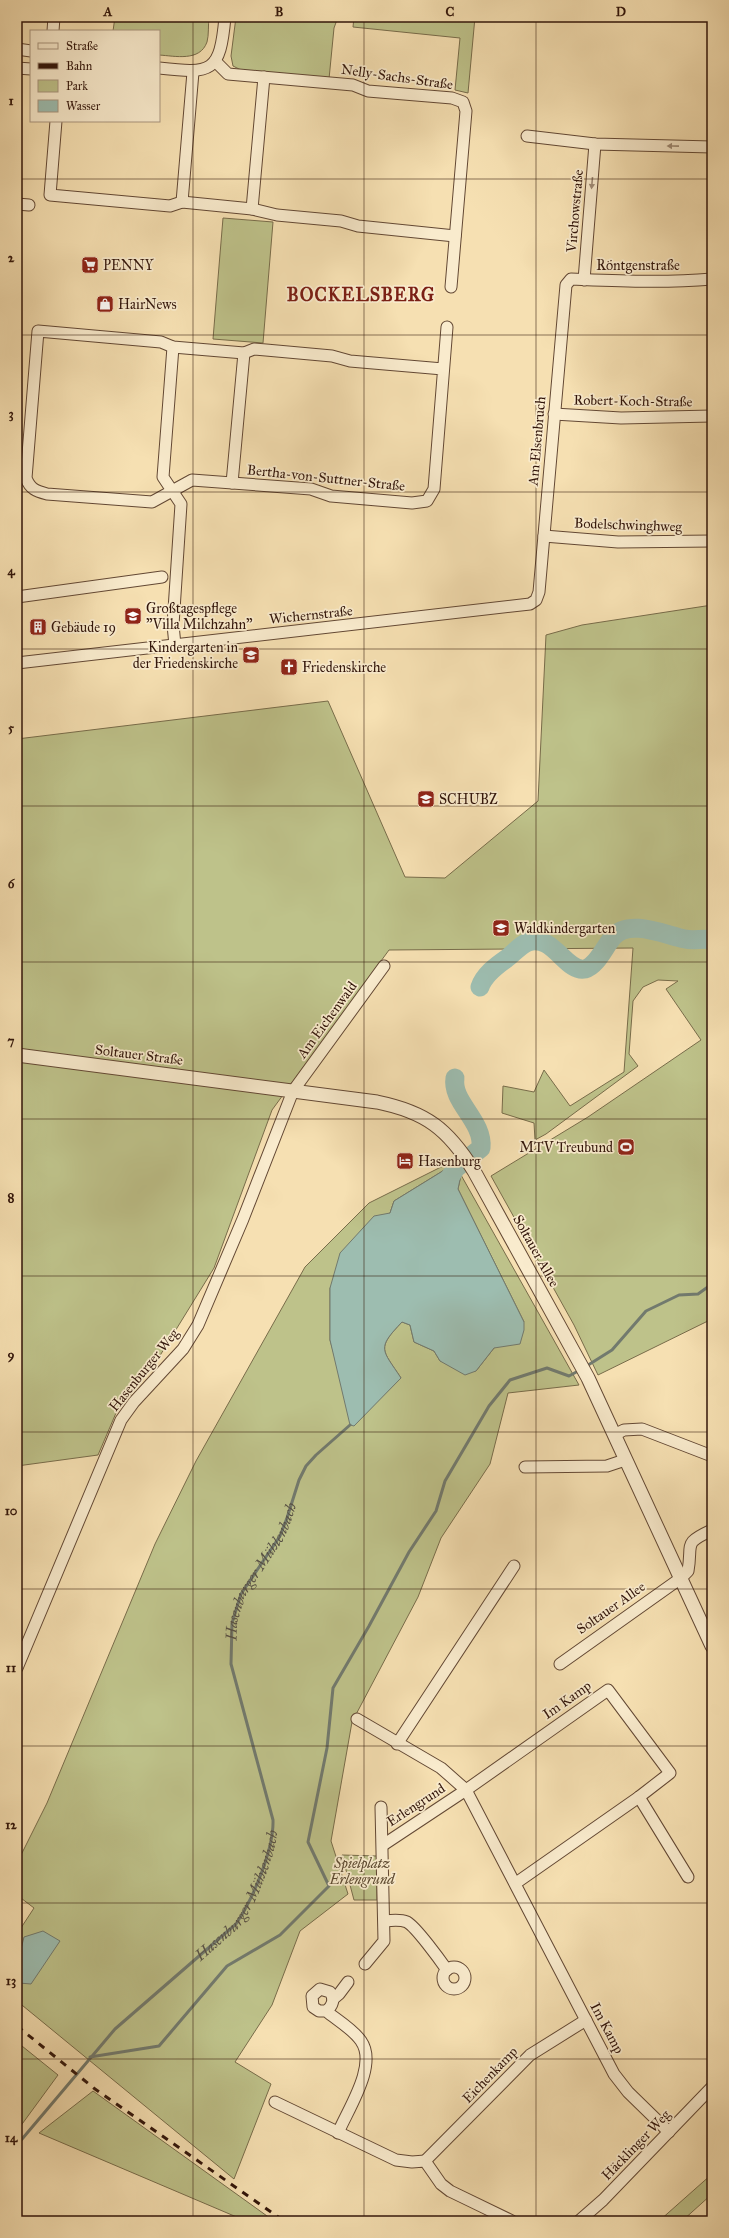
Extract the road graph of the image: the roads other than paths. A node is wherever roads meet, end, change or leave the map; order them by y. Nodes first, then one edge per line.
1 (54, 17) edge
2 (225, 17) edge
3 (53, 30) edge
4 (17, 50) edge
5 (30, 51) edge
6 (215, 61) junction
7 (17, 68) edge
8 (160, 68) edge
9 (30, 69) edge
10 (194, 72) junction
11 (264, 78) junction
12 (56, 122) edge
13 (527, 136) dead end
14 (596, 144) junction
15 (712, 147) edge
16 (182, 202) junction
17 (17, 204) edge
18 (29, 205) dead end
19 (252, 209) junction
20 (455, 236) junction
21 (712, 279) edge
22 (584, 280) junction
23 (566, 285) joint
24 (451, 288) dead end
25 (447, 327) dead end
26 (173, 346) junction
27 (244, 353) junction
28 (443, 369) junction
29 (554, 414) junction
30 (712, 416) edge
31 (232, 483) junction
32 (172, 491) junction
33 (544, 536) junction
34 (712, 541) edge
35 (162, 577) dead end
36 (17, 597) edge
37 (536, 600) joint
38 (175, 645) junction
39 (17, 663) edge
40 (384, 966) dead end
41 (17, 1055) edge
42 (293, 1091) junction
43 (614, 1435) junction
44 (712, 1456) edge
45 (625, 1460) junction
46 (525, 1467) dead end
47 (712, 1530) edge
48 (514, 1566) dead end
49 (681, 1578) junction
50 (712, 1646) edge
51 (560, 1664) dead end
52 (17, 1668) edge
53 (357, 1719) dead end
54 (397, 1744) junction
55 (466, 1790) junction
56 (639, 1797) junction
57 (381, 1807) dead end
58 (383, 1845) junction
59 (688, 1878) dead end
60 (516, 1883) junction
61 (385, 1921) junction
62 (365, 1964) dead end
63 (447, 1970) dead end
64 (348, 1982) dead end
65 (333, 1999) junction
66 (326, 2011) junction
67 (586, 2020) junction
68 (712, 2087) edge
69 (275, 2102) dead end
70 (669, 2132) junction
71 (338, 2133) junction
72 (425, 2161) junction
73 (512, 2221) edge
74 (579, 2221) edge

1 - 3 street
2 - 6 street
4 - 5 street
6 - 10 street
6 - 11 street, Nelly-Sachs-Straße
7 - 9 street
8 - 10 street
10 - 16 street
11 - 19 street
11 - 20 street, Nelly-Sachs-Straße
12 - 16 street
13 - 14 street
15 -> 14 street
14 -> 22 street, Virchowstraße
16 - 19 street
17 - 18 street
19 - 20 street
20 - 24 street, Nelly-Sachs-Straße
21 - 22 street, Röntgenstraße
22 - 23 street, Röntgenstraße
23 - 29 street, Am Elsenbruch
25 - 28 street, Bertha-von-Suttner-Straße
26 - 27 street
26 - 32 street
26 - 32 street, Bertha-von-Suttner-Straße
27 - 28 street
27 - 31 street, Bertha-von-Suttner-Straße
28 - 31 street, Bertha-von-Suttner-Straße
29 - 30 street, Robert-Koch-Straße
29 - 33 street, Am Elsenbruch
31 - 32 street, Bertha-von-Suttner-Straße
32 - 38 street
33 - 34 street, Bodelschwinghweg
33 - 37 street, Am Elsenbruch
35 - 36 street
37 - 38 street, Wichernstraße
38 - 39 street, Wichernstraße
40 - 42 street, Am Eichenwald
41 - 42 street, Soltauer Straße
42 - 43 street, Soltauer Allee
42 - 52 street, Hasenburger Weg
43 - 44 street
43 - 45 street
45 - 46 street
45 - 49 street
47 - 49 street
48 - 54 street
49 - 50 street
49 - 51 street, Soltauer Allee
53 - 54 street, Im Kamp
54 - 55 street, Im Kamp
55 - 56 street, Im Kamp
55 - 58 street, Erlengrund
55 - 60 street, Im Kamp
56 - 59 street
56 - 60 street, Im Kamp
57 - 58 street, Erlengrund
58 - 61 street, Erlengrund
60 - 67 street, Im Kamp
61 - 62 street, Erlengrund
61 - 63 street
64 - 65 street
65 - 66 street
65 - 66 street
66 - 71 street
67 - 70 street, Im Kamp
67 - 72 street, Eichenkamp
68 - 70 street, Häcklinger Weg
69 - 71 street
70 - 74 street, Häcklinger Weg
71 - 72 street
72 - 73 street

